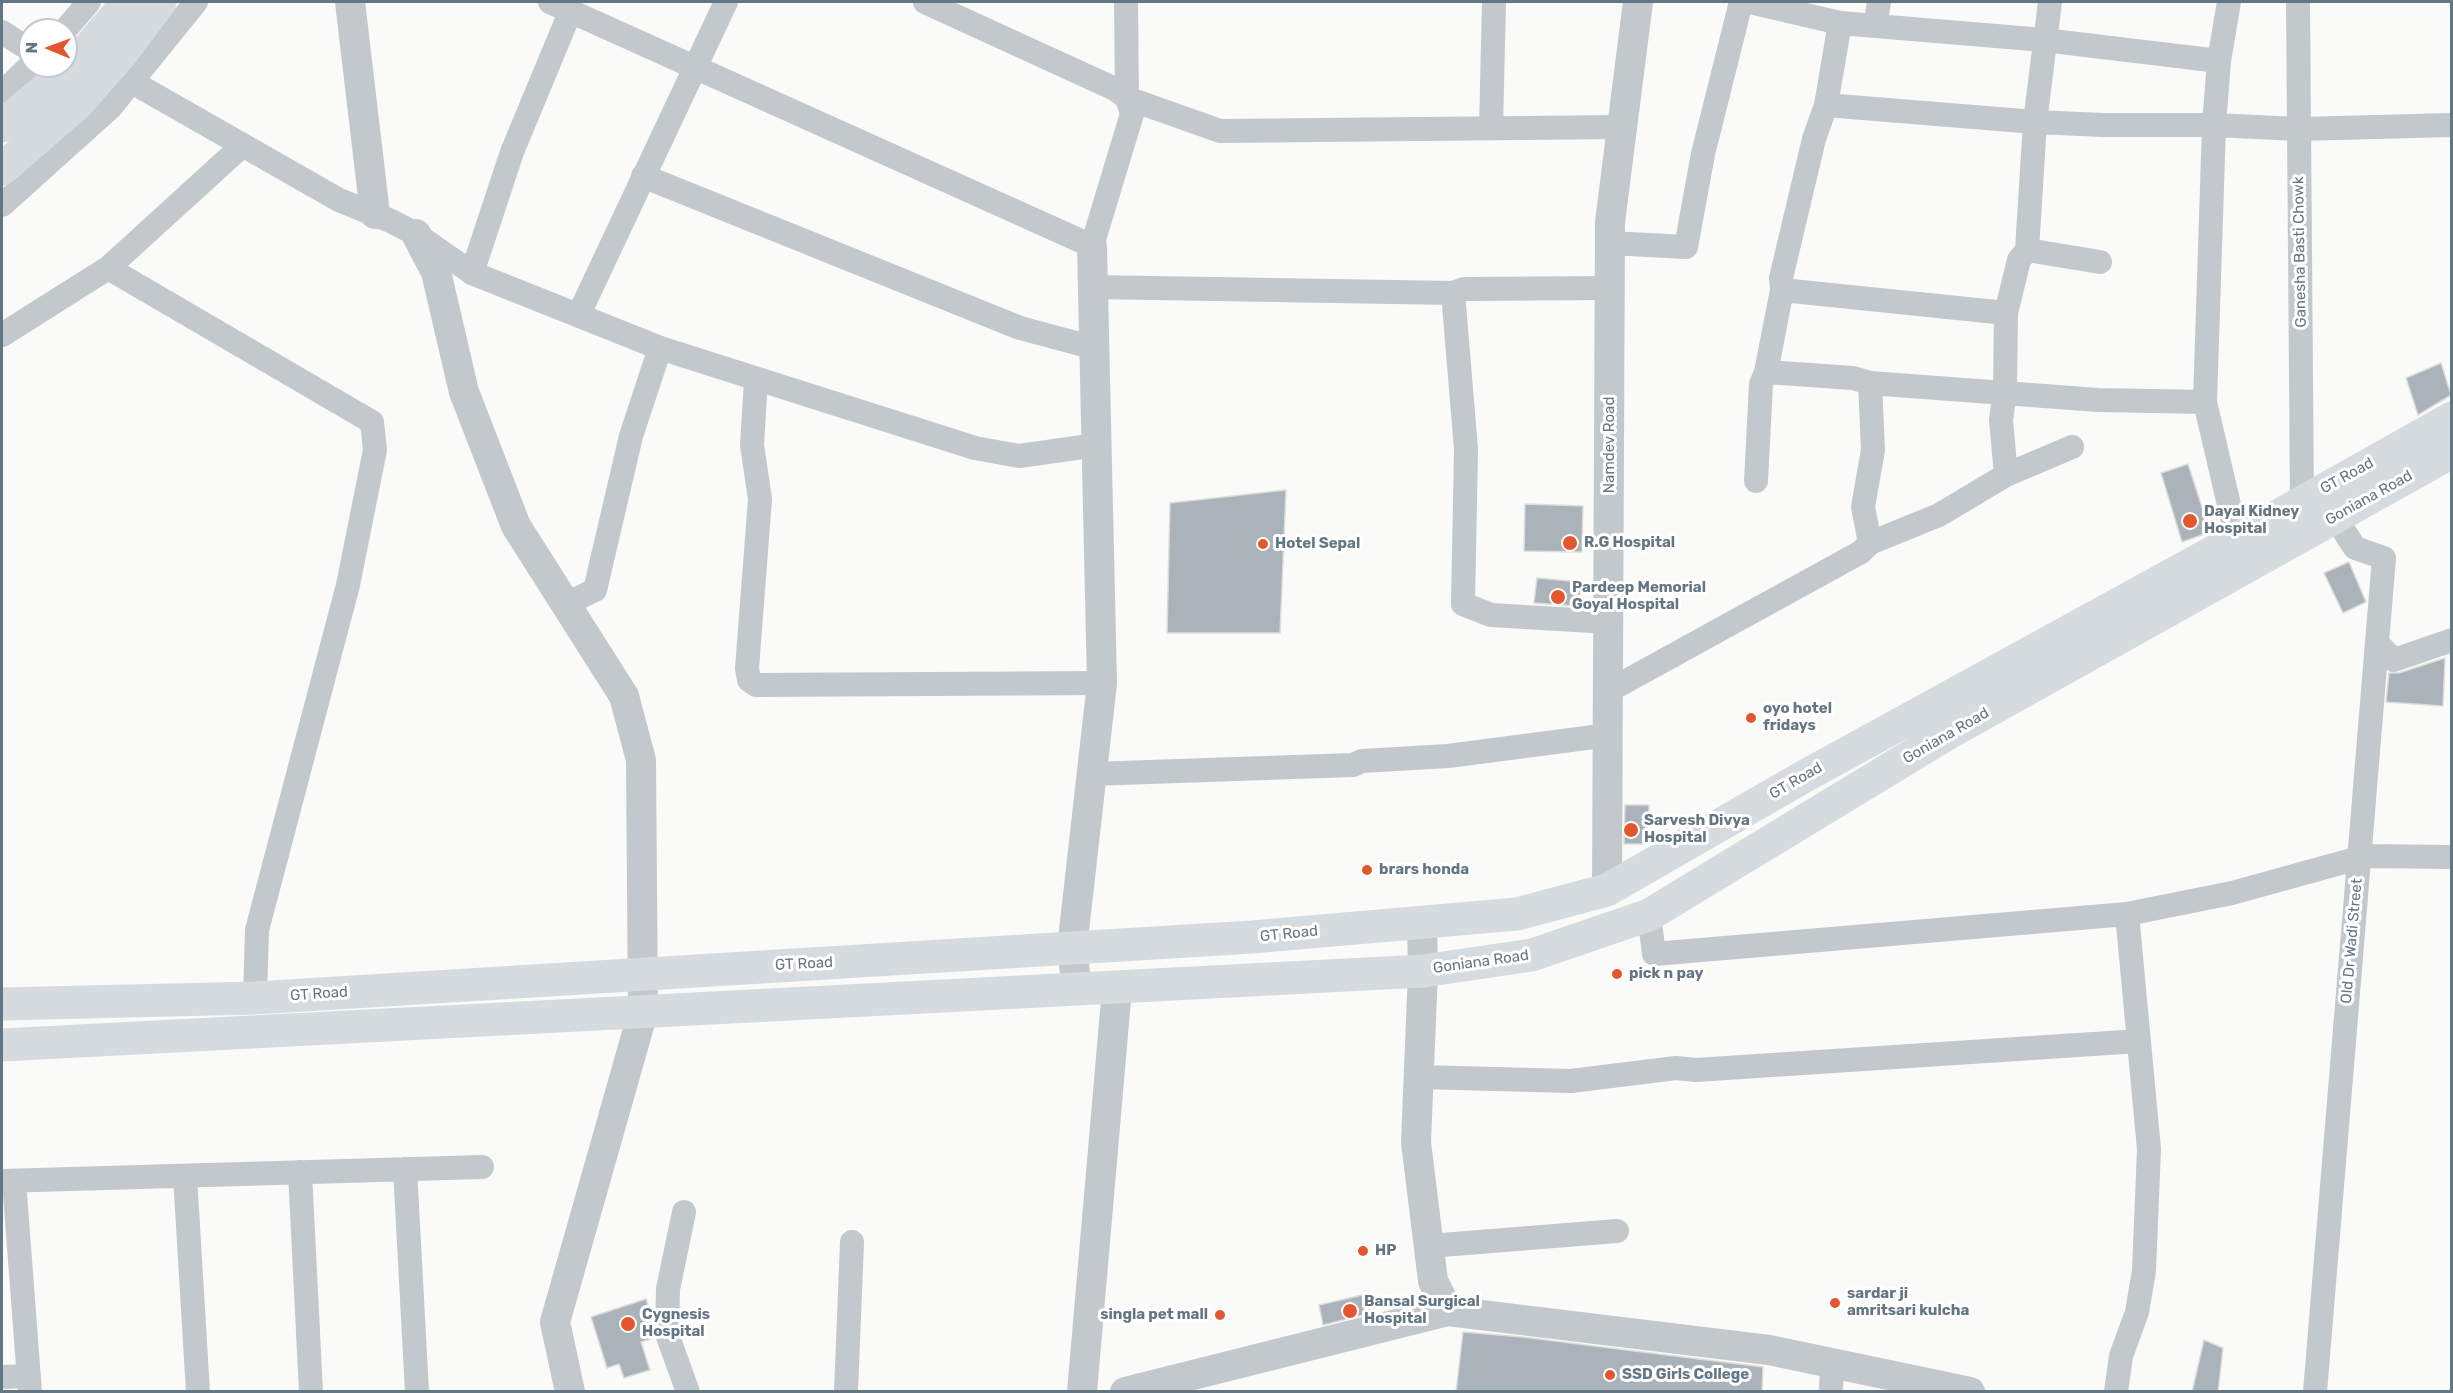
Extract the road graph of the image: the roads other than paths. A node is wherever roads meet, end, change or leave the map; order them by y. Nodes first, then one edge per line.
1 (89, 2) edge
2 (128, 2) edge
3 (160, 2) edge
4 (196, 2) edge
5 (350, 2) edge
6 (726, 2) edge
7 (925, 2) edge
8 (1126, 2) edge
9 (1494, 2) edge
10 (1638, 2) edge
11 (1742, 2) edge
12 (1750, 2) edge
13 (1879, 2) edge
14 (2050, 2) edge
15 (2229, 2) edge
16 (2298, 2) edge
17 (561, 6) edge
18 (75, 18) edge
19 (1840, 23) junction
20 (1875, 26) junction
21 (2, 32) edge
22 (2044, 40) junction
23 (18, 42) edge
24 (2220, 61) junction
25 (695, 66) junction
26 (18, 78) edge
27 (132, 82) junction
28 (2, 93) edge
29 (1127, 98) junction
30 (1826, 105) junction
31 (2035, 122) junction
32 (2214, 125) junction
33 (2451, 125) edge
34 (2, 126) edge
35 (1622, 127) junction
36 (1491, 128) junction
37 (2299, 129) junction
38 (243, 145) junction
39 (2, 169) edge
40 (643, 176) junction
41 (2, 205) edge
42 (375, 214) junction
43 (416, 234) junction
44 (1610, 243) junction
45 (1092, 246) junction
46 (2027, 250) junction
47 (2100, 262) dead end
48 (108, 268) junction
49 (472, 273) junction
50 (1093, 287) junction
51 (1610, 288) junction
52 (1782, 290) junction
53 (1453, 293) junction
54 (579, 314) junction
55 (2006, 314) junction
56 (2, 335) edge
57 (660, 348) junction
58 (1095, 348) junction
59 (1766, 372) junction
60 (756, 380) junction
61 (1870, 383) junction
62 (2005, 391) junction
63 (2205, 402) junction
64 (2451, 418) edge
65 (1096, 446) junction
66 (2072, 447) dead end
67 (2451, 452) edge
68 (2006, 475) junction
69 (1756, 481) dead end
70 (2302, 502) junction
71 (2335, 517) junction
72 (1870, 543) junction
73 (2246, 550) junction
74 (566, 604) junction
75 (1610, 622) junction
76 (2451, 640) edge
77 (2377, 643) junction
78 (1102, 683) junction
79 (1610, 690) junction
80 (1609, 735) junction
81 (1091, 774) junction
82 (2451, 857) edge
83 (2359, 859) junction
84 (1607, 890) junction
85 (2127, 914) junction
86 (1649, 915) junction
87 (1422, 922) junction
88 (1072, 948) junction
89 (1423, 971) junction
90 (642, 973) junction
91 (1116, 988) junction
92 (1077, 990) junction
93 (255, 998) junction
94 (2, 1004) edge
95 (643, 1012) junction
96 (2139, 1041) junction
97 (2, 1045) edge
98 (1419, 1077) junction
99 (482, 1167) dead end
100 (405, 1169) junction
101 (300, 1172) junction
102 (185, 1176) junction
103 (8, 1181) edge
104 (684, 1212) dead end
105 (1617, 1231) dead end
106 (852, 1242) dead end
107 (1429, 1246) junction
108 (1448, 1311) junction
109 (2, 1377) edge
110 (1832, 1377) edge
111 (29, 1384) edge
112 (1931, 1388) edge
113 (198, 1392) edge
114 (311, 1392) edge
115 (417, 1392) edge
116 (570, 1392) edge
117 (688, 1392) edge
118 (846, 1392) edge
119 (1082, 1392) edge
120 (1125, 1392) edge
121 (1970, 1392) edge
122 (2116, 1392) edge
123 (2315, 1392) edge

1 - 18 street
2 - 34 main road
3 - 39 main road
4 - 27 street
5 - 42 street
6 - 25 street
7 - 29 street
8 - 29 street
9 - 36 street
10 - 35 street, Namdev Road
11 - 44 street
12 - 19 street
13 - 20 street
14 - 22 street
15 - 24 street
16 - 37 street, Ganesha Basti Chowk
17 - 25 street
17 - 49 street
19 - 20 street
19 - 30 street
20 - 22 street
21 - 23 street
22 - 24 street
22 - 31 street
24 - 32 street
25 - 40 street
25 - 45 street
26 - 28 street
27 - 38 street
27 - 41 street
29 - 36 street
29 - 45 street
30 - 31 street
30 - 52 street
31 - 32 street
31 - 46 street
32 - 37 street
32 - 63 street
33 - 37 street
35 - 36 street
35 - 44 street, Namdev Road
37 - 70 street, Ganesha Basti Chowk
38 - 42 street
38 - 48 street
40 - 54 street
40 - 58 street
42 - 43 street
43 - 49 street
43 - 74 street
44 - 51 street, Namdev Road
45 - 50 street
46 - 47 street
46 - 55 street
48 - 56 street
48 - 93 street
49 - 54 street
50 - 53 street
50 - 58 street
51 - 53 street
51 - 75 street, Namdev Road
52 - 55 street
52 - 59 street
53 - 75 street
54 - 57 street
55 - 62 street
57 - 60 street
57 - 74 street
58 - 65 street
59 - 61 street
59 - 69 street
60 - 65 street
60 - 78 street
61 - 62 street
61 - 72 street
62 - 63 street
62 - 68 street
63 - 73 street
64 - 70 main road, GT Road
65 - 78 street
66 - 68 street
67 - 71 main road, Goniana Road
68 - 72 street
70 - 73 main road, GT Road
71 - 73 main road, Goniana Road
71 - 77 street, Old Dr Wadi Street
72 - 79 street
73 - 84 main road, GT Road
73 - 86 main road, Goniana Road
74 - 90 street
75 - 79 street, Namdev Road
76 - 77 street
77 - 83 street, Old Dr Wadi Street
78 - 81 street
79 - 80 street, Namdev Road
80 - 81 street
80 - 84 street, Namdev Road
81 - 88 street
82 - 83 street
83 - 85 street
83 - 123 street, Old Dr Wadi Street
84 - 87 main road, GT Road
85 - 86 street
85 - 96 street
86 - 89 main road, Goniana Road
87 - 88 main road, GT Road
87 - 89 street
88 - 90 main road, GT Road
88 - 92 street
89 - 91 main road
89 - 98 street
90 - 93 main road, GT Road
90 - 95 street
91 - 92 main road
91 - 119 street
92 - 95 main road
93 - 94 main road, GT Road
95 - 97 main road
95 - 116 street
96 - 98 street
96 - 122 street
98 - 107 street
99 - 100 street
100 - 101 street
100 - 115 street
101 - 102 street
101 - 114 street
102 - 103 street
102 - 113 street
103 - 111 street
104 - 117 street
105 - 107 street
106 - 118 street
107 - 108 street
108 - 110 street
108 - 120 street
109 - 111 street
110 - 112 street
112 - 121 street

